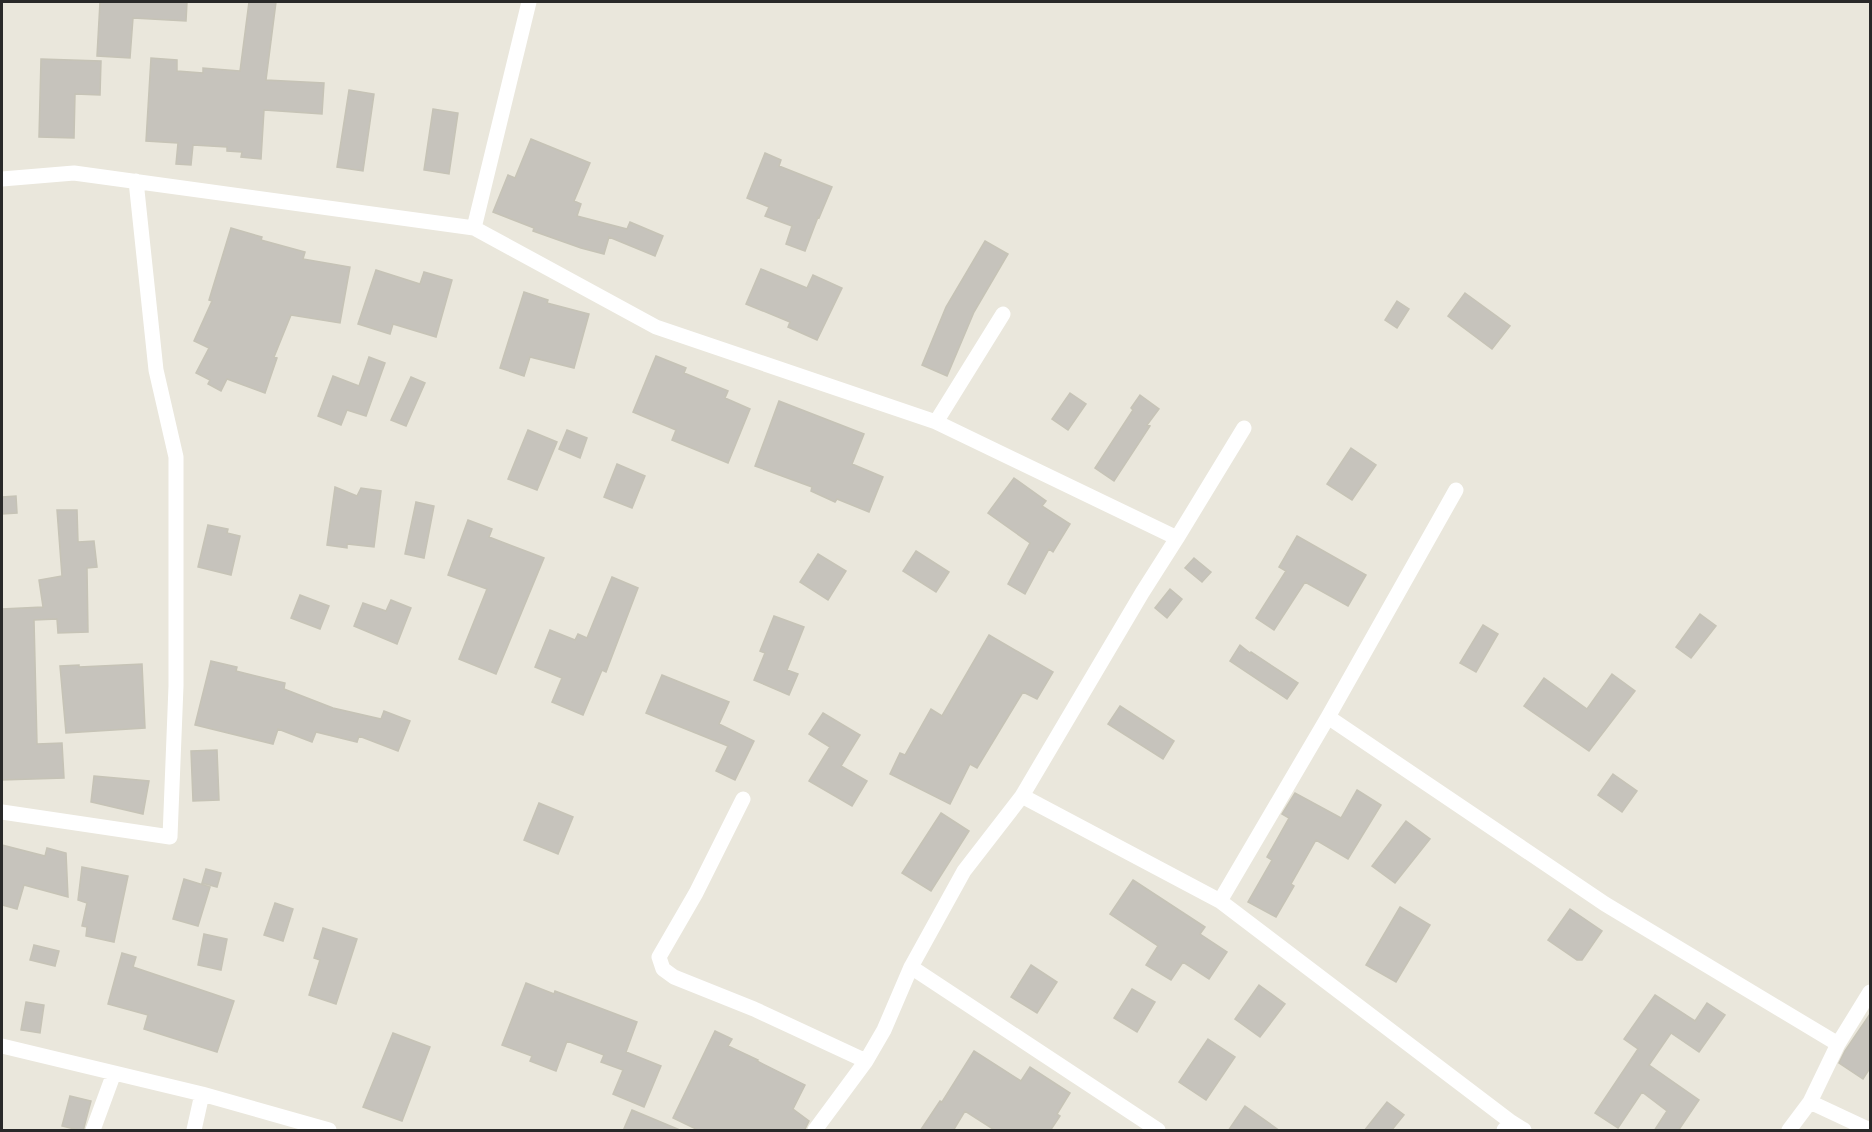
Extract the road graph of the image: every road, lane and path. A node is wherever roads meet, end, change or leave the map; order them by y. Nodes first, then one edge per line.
1 (525, 2) edge
2 (2, 179) edge
3 (136, 181) junction
4 (474, 228) junction
5 (1003, 314) dead end
6 (936, 422) junction
7 (1244, 428) dead end
8 (1456, 490) dead end
9 (1178, 538) junction
10 (1328, 717) junction
11 (1022, 796) junction
12 (743, 799) dead end
13 (2, 812) edge
14 (1220, 901) junction
15 (911, 967) junction
16 (1870, 992) edge
17 (1838, 1044) junction
18 (2, 1046) edge
19 (866, 1061) junction
20 (114, 1073) junction
21 (202, 1094) junction
22 (1810, 1102) junction
23 (1508, 1126) edge
24 (1870, 1130) edge
25 (93, 1131) edge
26 (194, 1131) edge
27 (329, 1131) edge
28 (815, 1131) edge
29 (1158, 1131) edge
30 (1524, 1131) edge
31 (1789, 1131) edge

1 - 4 street
2 - 3 street
3 - 4 street
3 - 13 street
4 - 6 street
5 - 6 street
6 - 9 street
7 - 9 street
8 - 10 street
9 - 11 street
10 - 14 street
10 - 17 street
11 - 14 street
11 - 15 street
12 - 19 street
14 - 23 street
15 - 19 street
15 - 29 street
16 - 17 street
17 - 22 street
18 - 20 street
19 - 28 street
20 - 21 street
20 - 25 street
21 - 26 street
21 - 27 street
22 - 24 street
22 - 31 street
23 - 30 street

